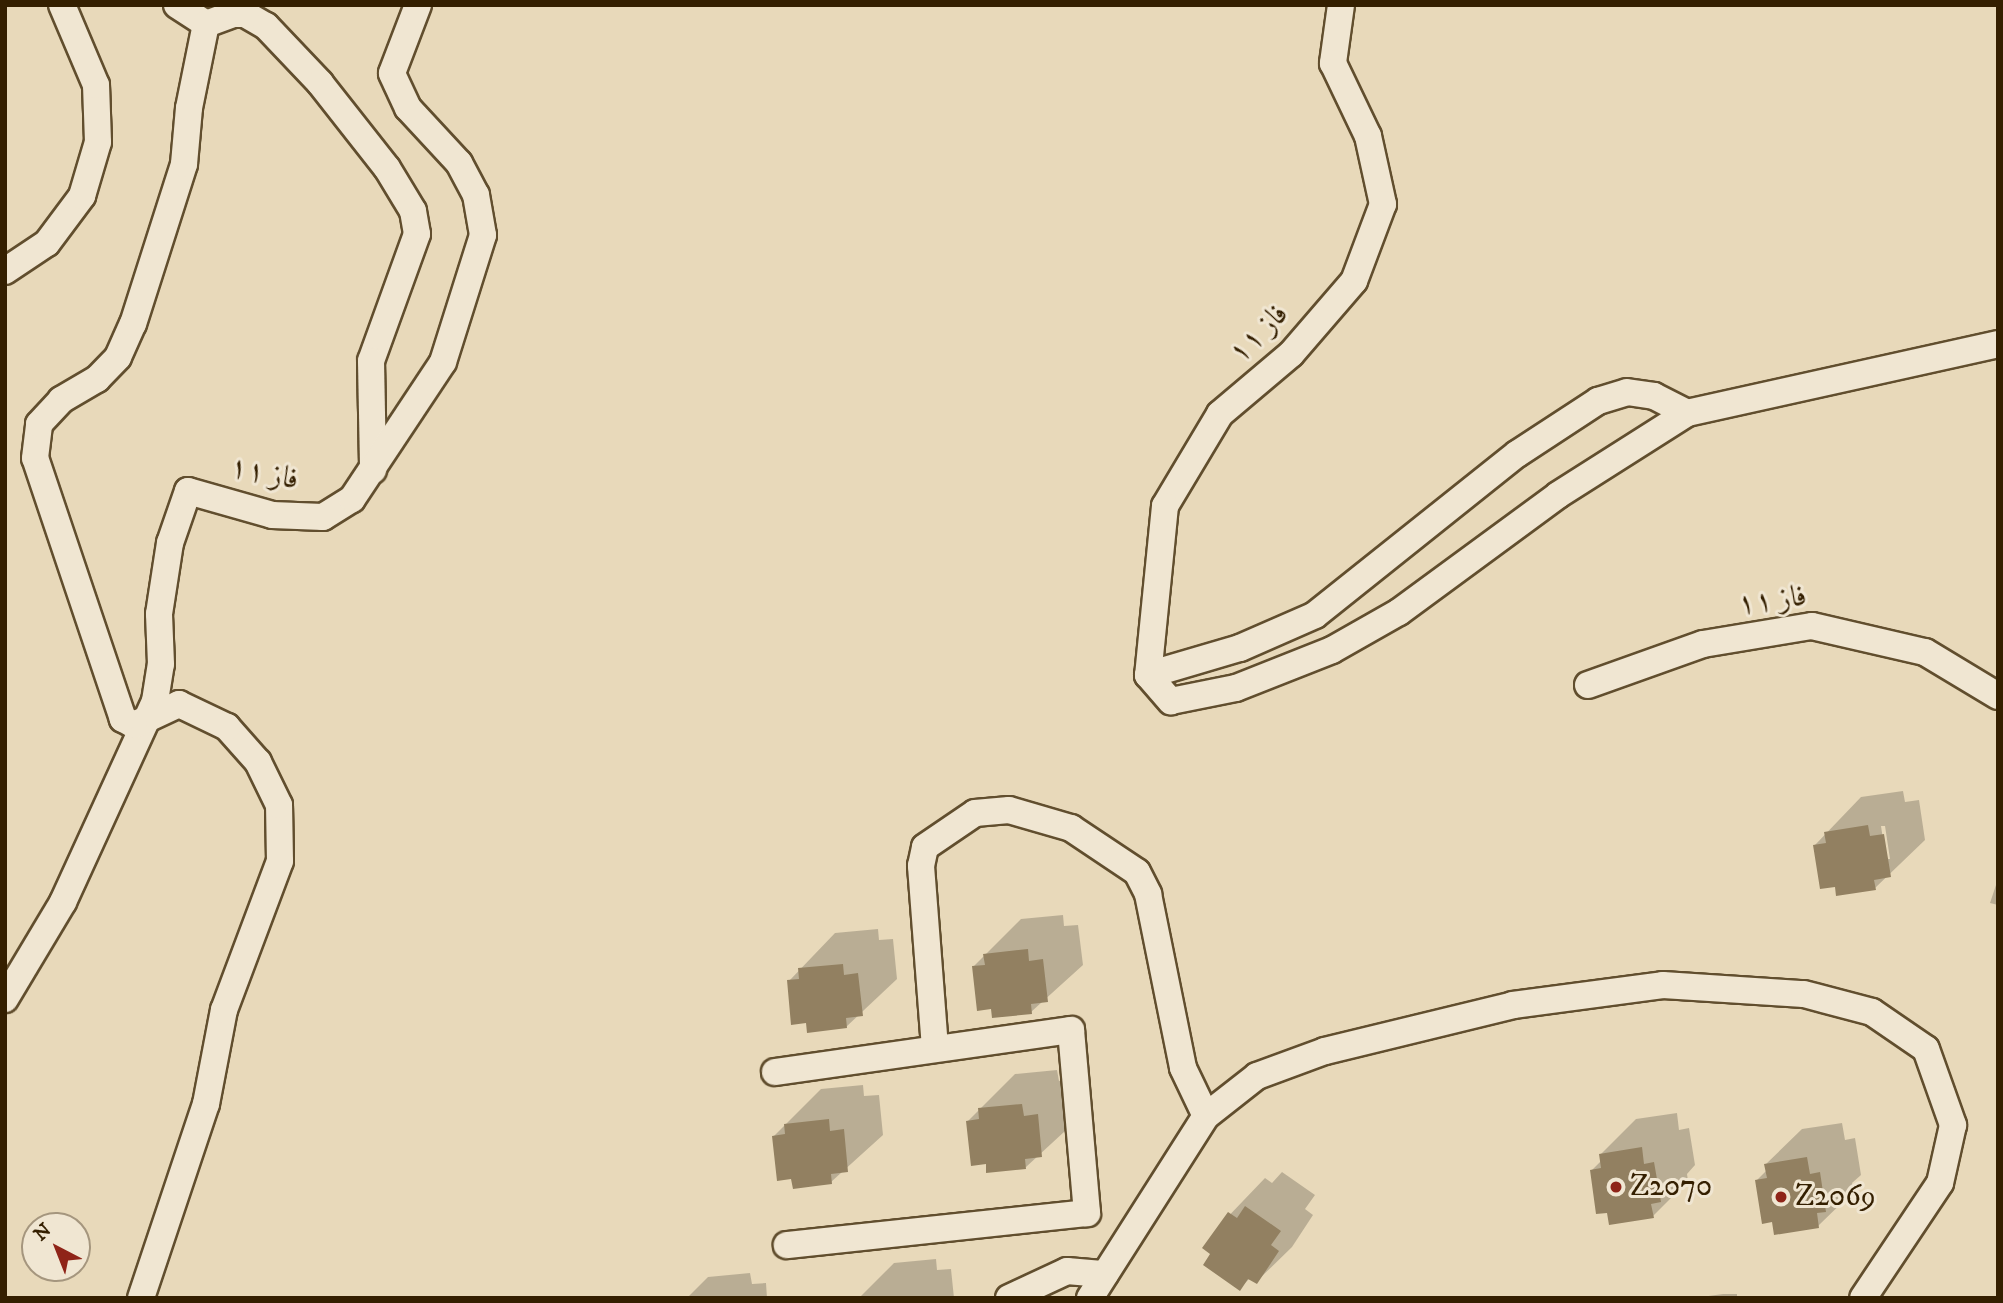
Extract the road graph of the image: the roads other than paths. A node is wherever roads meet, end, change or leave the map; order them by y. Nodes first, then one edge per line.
1 (62, 5) edge
2 (177, 5) edge
3 (418, 5) edge
4 (1341, 5) edge
5 (206, 24) junction
6 (5, 271) edge
7 (1995, 338) edge
8 (1686, 413) junction
9 (373, 470) junction
10 (1147, 675) junction
11 (1588, 685) dead end
12 (1998, 696) edge
13 (147, 717) junction
14 (5, 999) edge
15 (935, 1048) junction
16 (775, 1072) dead end
17 (1206, 1116) junction
18 (787, 1245) dead end
19 (1105, 1274) junction
20 (141, 1298) edge
21 (1009, 1298) edge
22 (1090, 1298) edge
23 (1863, 1298) edge

1 - 6 street
2 - 5 street
3 - 9 street, فاز ۱۱
4 - 10 street, فاز ۱۱
5 - 9 street
5 - 13 street
7 - 8 street
8 - 10 street
8 - 10 street
9 - 13 street, فاز ۱۱
11 - 12 street, فاز ۱۱
13 - 14 street, فاز ۱۱
13 - 20 street
15 - 16 street
15 - 17 street
15 - 18 street
17 - 19 street
17 - 23 street
19 - 21 street
19 - 22 street

